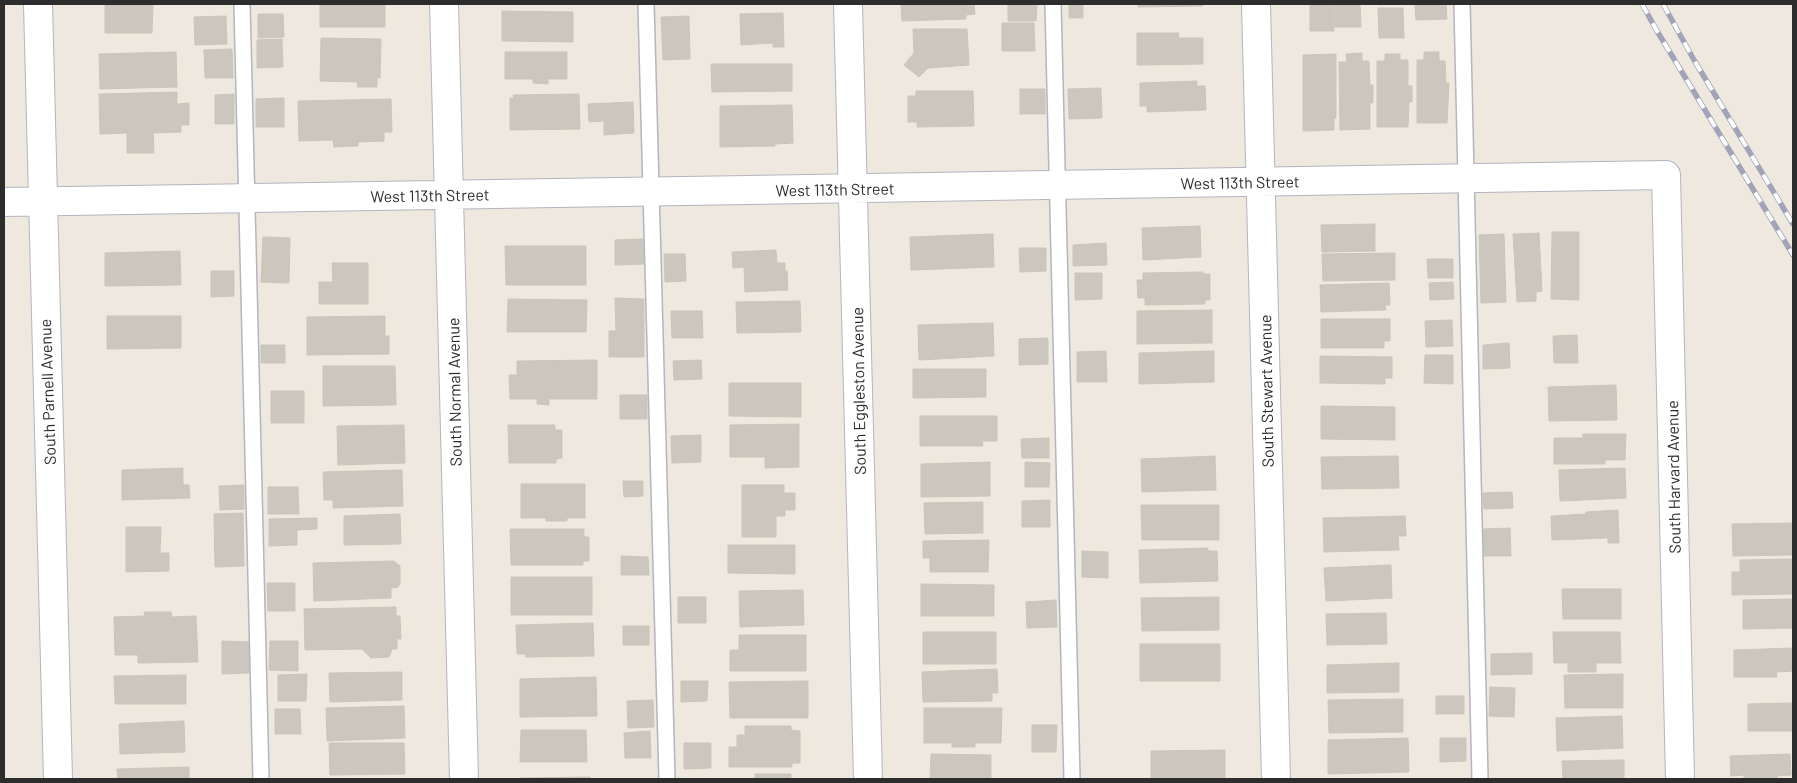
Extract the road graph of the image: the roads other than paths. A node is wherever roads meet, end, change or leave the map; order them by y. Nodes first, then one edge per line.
1 (38, 4) edge
2 (242, 4) edge
3 (444, 4) edge
4 (646, 4) edge
5 (848, 4) edge
6 (1053, 4) edge
7 (1256, 4) edge
8 (1462, 4) edge
9 (1666, 174) joint
10 (1466, 178) junction
11 (1261, 181) junction
12 (1057, 185) junction
13 (853, 188) junction
14 (651, 192) junction
15 (449, 195) junction
16 (247, 198) junction
17 (4, 202) edge
18 (42, 202) junction
19 (58, 779) edge
20 (261, 779) edge
21 (464, 779) edge
22 (667, 779) edge
23 (868, 779) edge
24 (1072, 779) edge
25 (1276, 779) edge
26 (1480, 779) edge
27 (1680, 779) edge

1 - 18 street, South Parnell Avenue
2 - 16 lane
3 - 15 street, South Normal Avenue
4 - 14 lane
5 - 13 street, South Eggleston Avenue
6 - 12 lane
7 - 11 street, South Stewart Avenue
8 - 10 lane
9 - 10 street, West 113th Street
9 - 27 street, South Harvard Avenue
10 - 11 street, West 113th Street
10 - 26 lane
11 - 12 street, West 113th Street
11 - 25 street, South Stewart Avenue
12 - 13 street, West 113th Street
12 - 24 lane
13 - 14 street, West 113th Street
13 - 23 street, South Eggleston Avenue
14 - 15 street, West 113th Street
14 - 22 lane
15 - 16 street, West 113th Street
15 - 21 street, South Normal Avenue
16 - 18 street, West 113th Street
16 - 20 lane
17 - 18 street, West 113th Street
18 - 19 street, South Parnell Avenue

